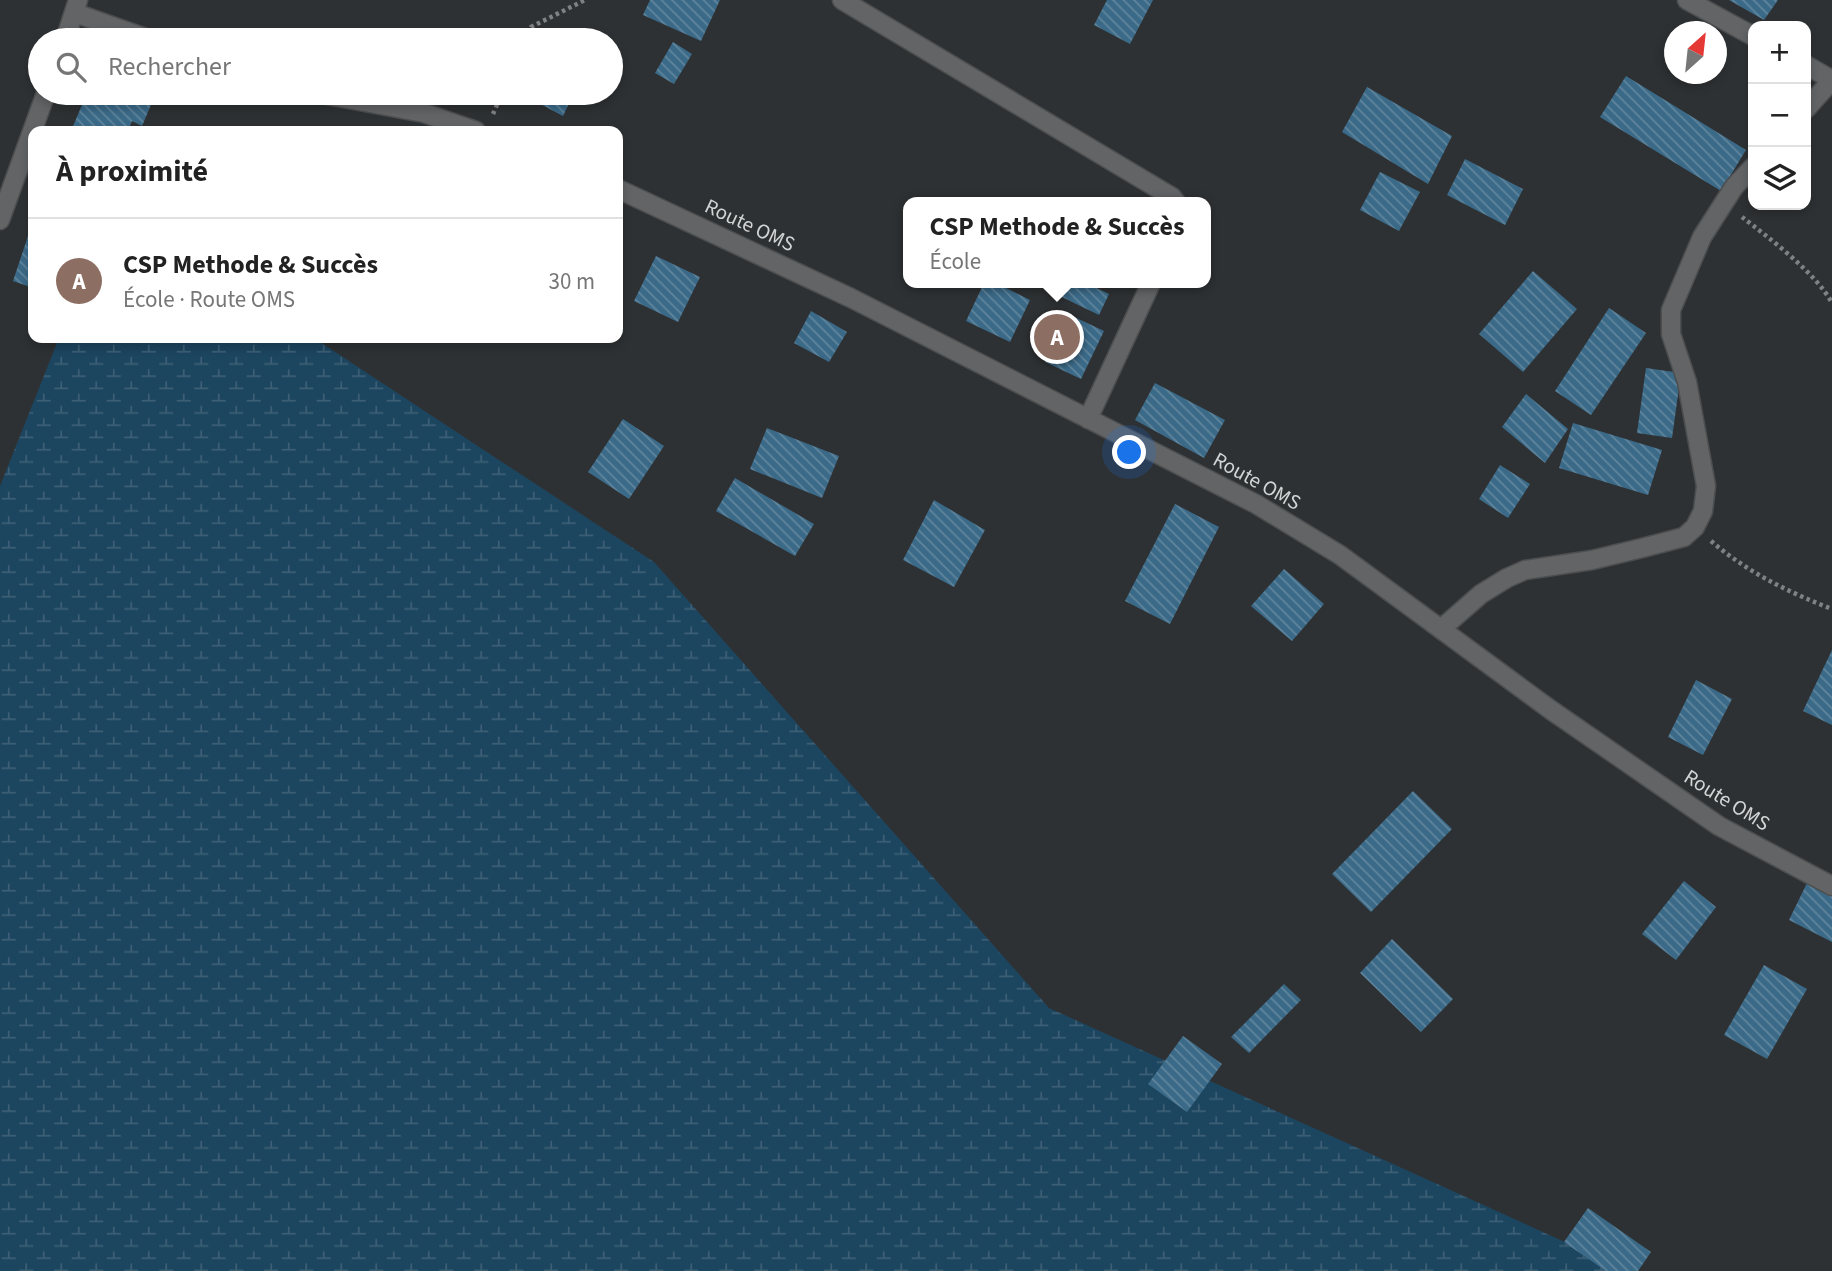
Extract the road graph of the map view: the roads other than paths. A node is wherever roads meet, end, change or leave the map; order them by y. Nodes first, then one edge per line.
1 (842, 0) edge
2 (1687, 0) edge
3 (76, 6) edge
4 (69, 28) edge
5 (125, 28) edge
6 (1748, 33) edge
7 (1811, 68) edge
8 (1832, 80) edge
9 (1811, 103) edge
10 (42, 105) edge
11 (381, 105) edge
12 (34, 126) edge
13 (462, 126) edge
14 (28, 143) edge
15 (1748, 172) edge
16 (623, 191) edge
17 (1172, 197) edge
18 (0, 220) edge
19 (1149, 288) edge
20 (1088, 419) junction
21 (1441, 629) junction
22 (1832, 886) edge

1 - 17 street
2 - 6 street
3 - 4 street
3 - 5 street
7 - 8 street
8 - 9 street
10 - 12 street
11 - 13 street
14 - 18 street
15 - 21 street
16 - 20 street, Route OMS
19 - 20 street
20 - 21 street, Route OMS
21 - 22 street, Route OMS

